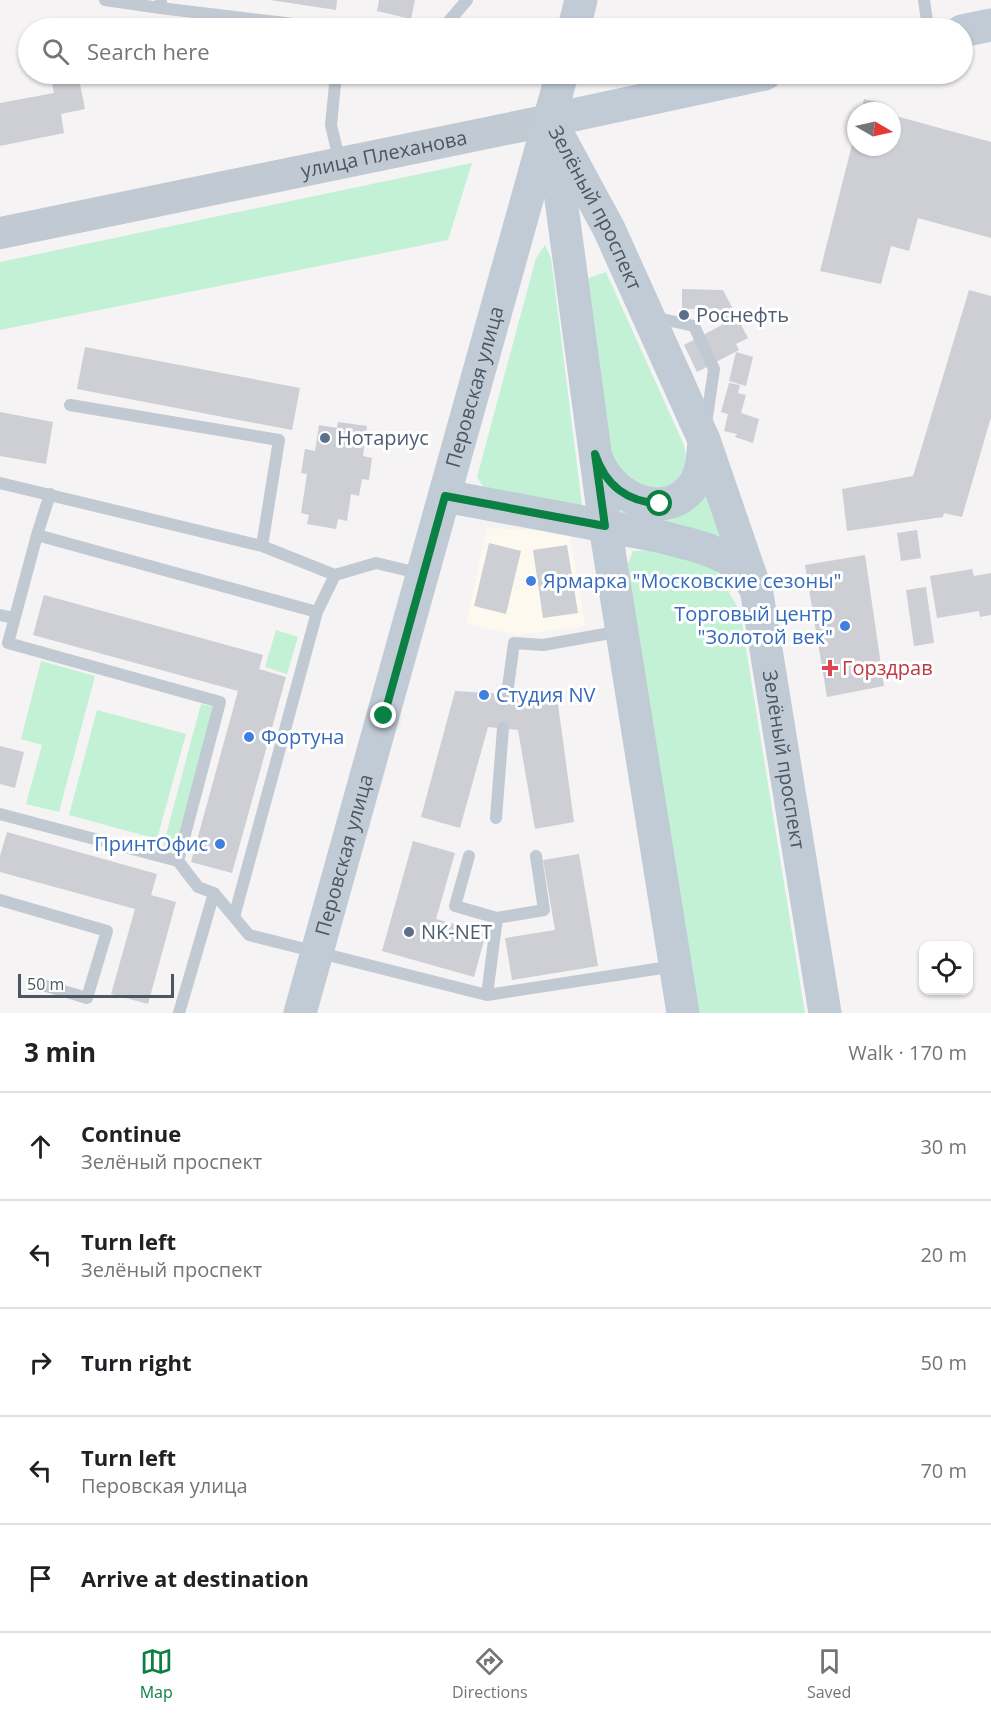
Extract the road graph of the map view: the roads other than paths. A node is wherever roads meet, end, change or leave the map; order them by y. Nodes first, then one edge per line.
1 (105, 0) edge
2 (467, 0) edge
3 (581, 0) edge
4 (924, 0) edge
5 (160, 4) edge
6 (258, 18) edge
7 (452, 18) edge
8 (576, 18) edge
9 (927, 18) edge
10 (991, 25) edge
11 (973, 29) edge
12 (335, 84) edge
13 (559, 84) edge
14 (718, 84) edge
15 (550, 120) junction
16 (340, 163) junction
17 (0, 233) edge
18 (70, 405) dead end
19 (704, 440) junction
20 (595, 454) junction
21 (0, 483) edge
22 (50, 494) junction
23 (445, 496) junction
24 (605, 526) junction
25 (37, 535) junction
26 (262, 546) junction
27 (423, 574) junction
28 (335, 575) junction
29 (757, 594) junction
30 (317, 612) junction
31 (0, 615) edge
32 (14, 618) junction
33 (622, 631) junction
34 (507, 694) dead end
35 (503, 728) dead end
36 (0, 814) edge
37 (496, 818) dead end
38 (469, 856) dead end
39 (536, 856) dead end
40 (178, 861) junction
41 (213, 893) junction
42 (0, 900) edge
43 (234, 917) junction
44 (497, 918) junction
45 (317, 952) junction
46 (676, 966) junction
47 (36, 983) dead end
48 (487, 994) junction
49 (179, 1013) edge
50 (300, 1013) edge
51 (683, 1013) edge
52 (825, 1013) edge

1 - 5 lane
2 - 7 lane
3 - 8 main road
4 - 9 lane
5 - 6 lane
10 - 11 main road
12 - 16 lane
13 - 15 main road, Перовская улица
14 - 15 main road, улица Плеханова
15 - 16 street, улица Плеханова
15 - 19 main road, Зелёный проспект
15 - 20 main road, Зелёный проспект
15 - 23 main road, Перовская улица
16 - 17 street, улица Плеханова
18 - 26 lane
19 - 20 main road, Зелёный проспект
19 - 29 main road, Зелёный проспект
20 - 24 main road, Зелёный проспект
21 - 22 lane
22 - 25 lane
22 - 26 lane
23 - 24 main road
23 - 27 main road, Перовская улица
24 - 29 main road
24 - 33 main road, Зелёный проспект
25 - 30 lane
25 - 32 lane
26 - 28 lane
27 - 28 lane
27 - 45 main road, Перовская улица
28 - 30 lane
29 - 52 main road, Зелёный проспект
30 - 43 lane
31 - 32 lane
32 - 40 lane
33 - 34 lane
33 - 46 main road, Зелёный проспект
35 - 37 lane
36 - 40 lane
38 - 44 lane
39 - 44 lane
40 - 41 lane
41 - 43 lane
41 - 49 lane
42 - 47 lane
43 - 45 lane
44 - 48 lane
45 - 48 lane
45 - 50 main road, Перовская улица
46 - 48 lane
46 - 51 main road, Зелёный проспект

